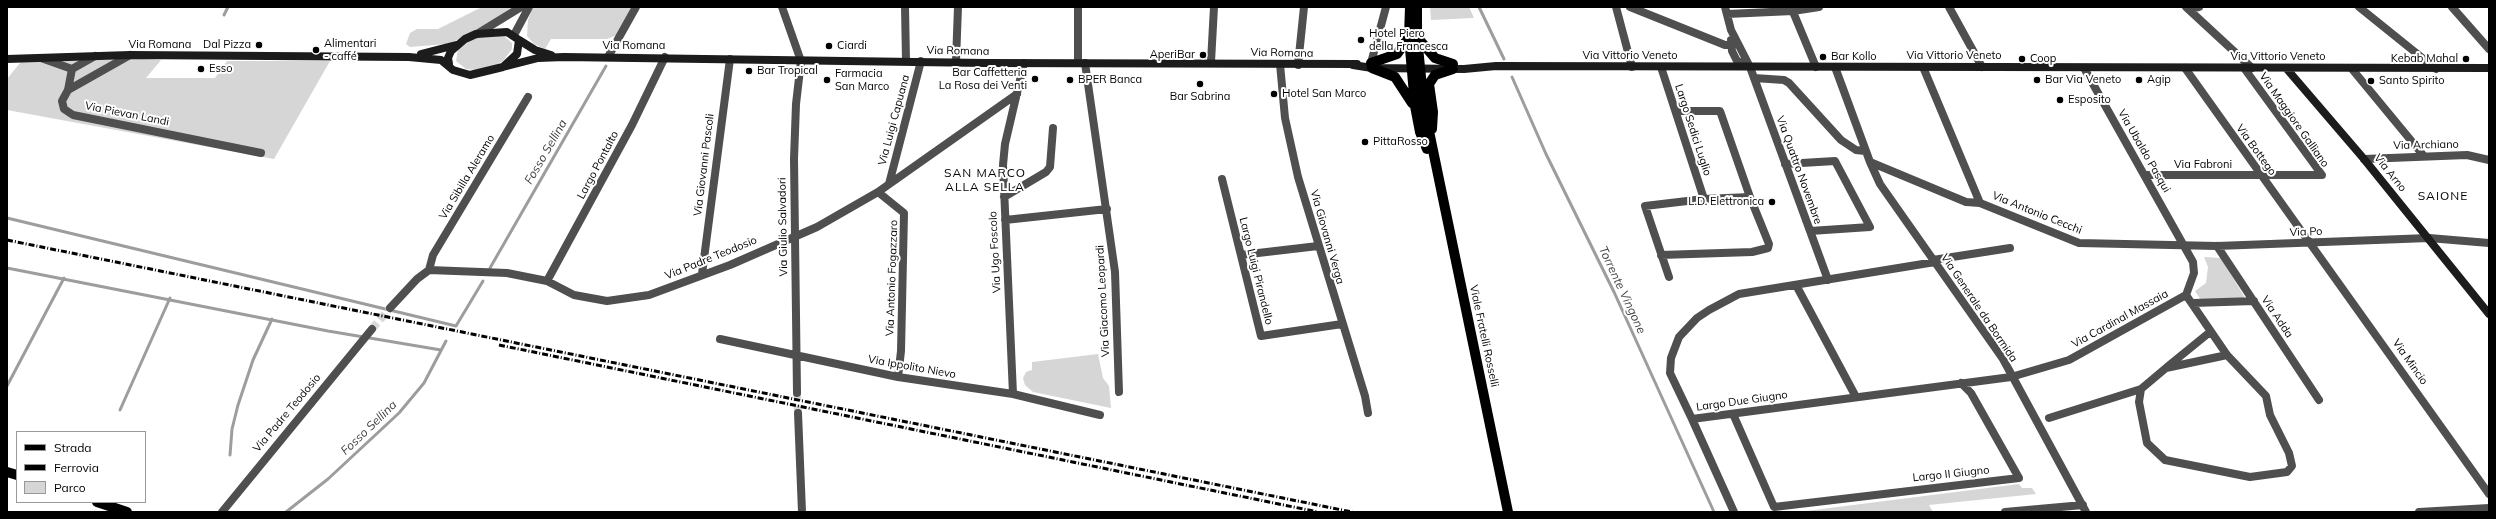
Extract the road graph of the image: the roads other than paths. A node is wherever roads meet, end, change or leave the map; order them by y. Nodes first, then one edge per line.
1 (520, 7) edge
2 (529, 7) edge
3 (636, 7) edge
4 (782, 7) edge
5 (905, 7) edge
6 (958, 7) edge
7 (1078, 7) edge
8 (1214, 7) edge
9 (1304, 7) edge
10 (1386, 7) edge
11 (1410, 7) edge
12 (1418, 7) edge
13 (1616, 7) edge
14 (1630, 7) edge
15 (1819, 7) edge
16 (1950, 7) edge
17 (2199, 7) edge
18 (2359, 7) edge
19 (2452, 7) edge
20 (2187, 8) edge
21 (1792, 9) edge
22 (1726, 10) edge
23 (1731, 30) junction
24 (476, 34) junction
25 (1413, 37) junction
26 (517, 38) junction
27 (458, 44) junction
28 (1732, 45) junction
29 (2489, 49) edge
30 (130, 55) junction
31 (95, 56) junction
32 (408, 57) junction
33 (564, 57) junction
34 (608, 57) junction
35 (665, 57) junction
36 (40, 58) junction
37 (7, 59) edge
38 (730, 59) junction
39 (801, 60) junction
40 (906, 61) junction
41 (920, 61) junction
42 (956, 61) junction
43 (1211, 62) junction
44 (1024, 63) junction
45 (1081, 63) junction
46 (449, 64) junction
47 (1280, 64) junction
48 (1298, 65) junction
49 (1372, 65) junction
50 (503, 66) junction
51 (1415, 66) junction
52 (1453, 66) junction
53 (1496, 66) joint
54 (1632, 67) junction
55 (1660, 67) junction
56 (1750, 67) junction
57 (1816, 67) junction
58 (1835, 67) junction
59 (1923, 67) junction
60 (1982, 68) junction
61 (2084, 68) junction
62 (2185, 68) junction
63 (2244, 68) junction
64 (2252, 68) junction
65 (2286, 68) junction
66 (2352, 68) junction
67 (2489, 68) edge
68 (72, 69) junction
69 (2436, 69) junction
70 (94, 74) junction
71 (1754, 78) junction
72 (68, 90) junction
73 (1017, 94) junction
74 (528, 97) dead end
75 (1414, 106) junction
76 (1676, 111) junction
77 (1053, 128) dead end
78 (1431, 147) junction
79 (1865, 150) junction
80 (261, 153) dead end
81 (2423, 155) junction
82 (2364, 159) junction
83 (2489, 160) edge
84 (1870, 162) junction
85 (1785, 164) junction
86 (1435, 165) junction
87 (2145, 175) junction
88 (2260, 176) junction
89 (1222, 179) dead end
90 (889, 184) junction
91 (878, 192) junction
92 (1004, 197) junction
93 (1750, 197) junction
94 (1704, 199) junction
95 (1980, 203) junction
96 (1107, 209) junction
97 (1005, 220) junction
98 (1810, 231) junction
99 (795, 236) junction
100 (2429, 238) junction
101 (2311, 243) junction
102 (2489, 243) edge
103 (2184, 245) junction
104 (1318, 246) junction
105 (2217, 246) junction
106 (2010, 248) dead end
107 (1241, 255) junction
108 (1661, 255) junction
109 (1934, 261) junction
110 (429, 270) junction
111 (702, 274) junction
112 (1669, 277) dead end
113 (1828, 280) junction
114 (547, 282) junction
115 (1796, 285) junction
116 (2186, 295) junction
117 (2254, 302) junction
118 (2193, 303) junction
119 (390, 308) tunnel mouth
120 (2489, 314) edge
121 (1342, 324) junction
122 (372, 329) tunnel mouth
123 (2210, 332) junction
124 (720, 339) dead end
125 (2227, 355) junction
126 (797, 356) junction
127 (2166, 368) junction
128 (898, 377) junction
129 (2012, 377) junction
130 (1961, 383) junction
131 (2141, 389) junction
132 (797, 392) tunnel mouth
133 (1119, 392) dead end
134 (1013, 394) junction
135 (1856, 397) junction
136 (2320, 400) dead end
137 (798, 413) tunnel mouth
138 (1368, 413) dead end
139 (1733, 414) junction
140 (1100, 415) dead end
141 (2049, 418) dead end
142 (1692, 419) junction
143 (2489, 494) edge
144 (100, 503) edge
145 (2489, 508) edge
146 (2085, 509) edge
147 (1772, 510) edge
148 (127, 512) edge
149 (222, 512) edge
150 (802, 512) edge
151 (1508, 512) edge
152 (1734, 512) edge
153 (2005, 512) edge
154 (2419, 512) edge

1 - 24 street
2 - 26 street
3 - 34 street
4 - 39 street, Via Giulio Salvadori
5 - 40 street
6 - 42 street
7 - 45 street, Via Giacomo Leopardi
8 - 43 street
9 - 48 street
10 - 49 street
11 - 25 main road, Viale Fratelli Rosselli
12 - 25 main road, Viale Fratelli Rosselli
13 - 54 street
14 - 28 street
15 - 21 street
16 - 60 street
17 - 20 street
18 - 69 street
19 - 29 street
20 - 64 street
21 - 22 street
21 - 57 street
22 - 23 street
23 - 28 street
23 - 56 street, Via Quattro Novembre
24 - 26 main road
24 - 27 main road
25 - 49 main road
25 - 51 main road, Viale Fratelli Rosselli
25 - 52 main road
26 - 33 main road
26 - 50 main road
27 - 32 main road
27 - 46 main road
28 - 56 street
30 - 31 main road, Via Romana
30 - 32 main road, Via Romana
30 - 70 street
31 - 36 main road, Via Romana
31 - 68 street
31 - 70 street
32 - 46 main road
33 - 34 main road, Via Romana
33 - 50 main road
34 - 35 main road, Via Romana
35 - 38 main road, Via Romana
35 - 114 street, Largo Pontalto
36 - 37 main road, Via Romana
36 - 68 street
38 - 39 main road, Via Romana
38 - 111 street, Via Giovanni Pascoli
39 - 40 main road, Via Romana
39 - 99 street, Via Giulio Salvadori
40 - 41 main road, Via Romana
41 - 42 main road, Via Romana
41 - 90 street, Via Luigi Capuana
42 - 44 main road, Via Romana
43 - 45 main road, Via Romana
43 - 47 main road, Via Romana
44 - 45 main road, Via Romana
44 - 73 street, Via Ugo Foscolo
45 - 96 street, Via Giacomo Leopardi
46 - 50 main road
47 - 48 main road, Via Romana
47 - 104 street, Via Giovanni Verga
48 - 49 main road, Via Romana
49 - 51 main road, Via Romana
49 - 75 main road
51 - 52 main road, Via Romana
51 - 75 main road, Viale Fratelli Rosselli
51 - 78 main road, Viale Fratelli Rosselli
52 - 53 main road, Via Romana
52 - 78 main road
53 - 54 main road, Via Vittorio Veneto
54 - 55 main road, Via Vittorio Veneto
55 - 56 main road, Via Vittorio Veneto
55 - 76 street, Largo Sedici Luglio
56 - 57 main road, Via Vittorio Veneto
56 - 71 street, Via Quattro Novembre
57 - 58 main road, Via Vittorio Veneto
58 - 59 main road, Via Vittorio Veneto
58 - 79 street, Via Generale da Bormida
59 - 60 main road, Via Vittorio Veneto
59 - 95 street, Via Antonio Cecchi
60 - 61 main road, Via Vittorio Veneto
61 - 62 main road, Via Vittorio Veneto
61 - 87 street, Via Ubaldo Pasqui
62 - 63 main road, Via Vittorio Veneto
62 - 88 street, Via Bottego
63 - 64 main road, Via Vittorio Veneto
63 - 88 street, Via Maggiore Galliano
64 - 65 main road, Via Vittorio Veneto
65 - 66 main road, Via Vittorio Veneto
65 - 82 main road, Via Arno
66 - 69 main road, Via Vittorio Veneto
66 - 81 street
67 - 69 main road, Via Vittorio Veneto
68 - 72 street, Via Pievan Landi
70 - 72 street
71 - 79 street
71 - 85 street, Via Quattro Novembre
72 - 80 street, Via Pievan Landi
73 - 90 street, Via Padre Teodosio
73 - 92 street, Via Ugo Foscolo
74 - 110 street, Via Sibilla Aleramo
75 - 86 main road, Viale Fratelli Rosselli
76 - 93 street
76 - 94 street, Largo Sedici Luglio
77 - 92 street
78 - 86 main road, Viale Fratelli Rosselli
79 - 84 street, Via Generale da Bormida
81 - 82 street, Via Archiano
81 - 83 street, Via Archiano
82 - 100 main road, Via Arno
84 - 95 street
84 - 109 street, Via Generale da Bormida
85 - 98 street, Via Quattro Novembre
85 - 98 street
86 - 151 main road, Viale Fratelli Rosselli
87 - 88 street, Via Fabroni
87 - 103 street, Via Ubaldo Pasqui
88 - 101 street, Via Bottego
89 - 107 street, Largo Luigi Pirandello
90 - 91 street, Via Padre Teodosio
91 - 99 street, Via Padre Teodosio
91 - 128 street, Via Antonio Fogazzaro
92 - 97 street, Via Ugo Foscolo
93 - 94 street
93 - 108 street
94 - 108 street
95 - 103 street, Via Antonio Cecchi
96 - 97 street
96 - 133 street, Via Giacomo Leopardi
97 - 134 street, Via Ugo Foscolo
98 - 113 street, Via Quattro Novembre
99 - 111 street, Via Padre Teodosio
99 - 126 street, Via Giulio Salvadori
100 - 101 street, Via Po
100 - 102 street, Via Po
100 - 120 main road, Via Arno
101 - 105 street, Via Po
101 - 143 street, Via Mincio
103 - 105 street, Via Po
103 - 116 street, Via Cardinal Massaia
104 - 107 street
104 - 121 street, Via Giovanni Verga
105 - 117 street, Via Adda
106 - 109 street, Largo Due Giugno
107 - 121 street, Largo Luigi Pirandello
108 - 112 street
109 - 113 street, Largo Due Giugno
109 - 129 street, Via Generale da Bormida
110 - 114 street, Via Padre Teodosio
110 - 119 street
111 - 114 street, Via Padre Teodosio
113 - 115 street, Largo Due Giugno
115 - 135 street
115 - 142 street, Largo Due Giugno
116 - 118 street
116 - 129 street, Via Cardinal Massaia
117 - 118 street
117 - 136 street, Via Adda
118 - 123 street
121 - 138 street, Via Giovanni Verga
122 - 149 street, Via Padre Teodosio
123 - 125 street
123 - 127 street
124 - 126 street, Via Ippolito Nievo
125 - 127 street
125 - 131 street
126 - 128 street, Via Ippolito Nievo
126 - 132 street, Via Giulio Salvadori
127 - 131 street
128 - 134 street, Via Ippolito Nievo
129 - 130 street, Largo Due Giugno
129 - 146 street, Via Generale da Bormida
130 - 135 street, Largo Due Giugno
130 - 147 street, Largo II Giugno
131 - 141 street
134 - 140 street, Via Ippolito Nievo
135 - 139 street, Largo Due Giugno
137 - 150 street
139 - 142 street, Largo Due Giugno
139 - 147 street, Largo II Giugno
142 - 152 street
144 - 148 main road
145 - 154 street
146 - 153 street

